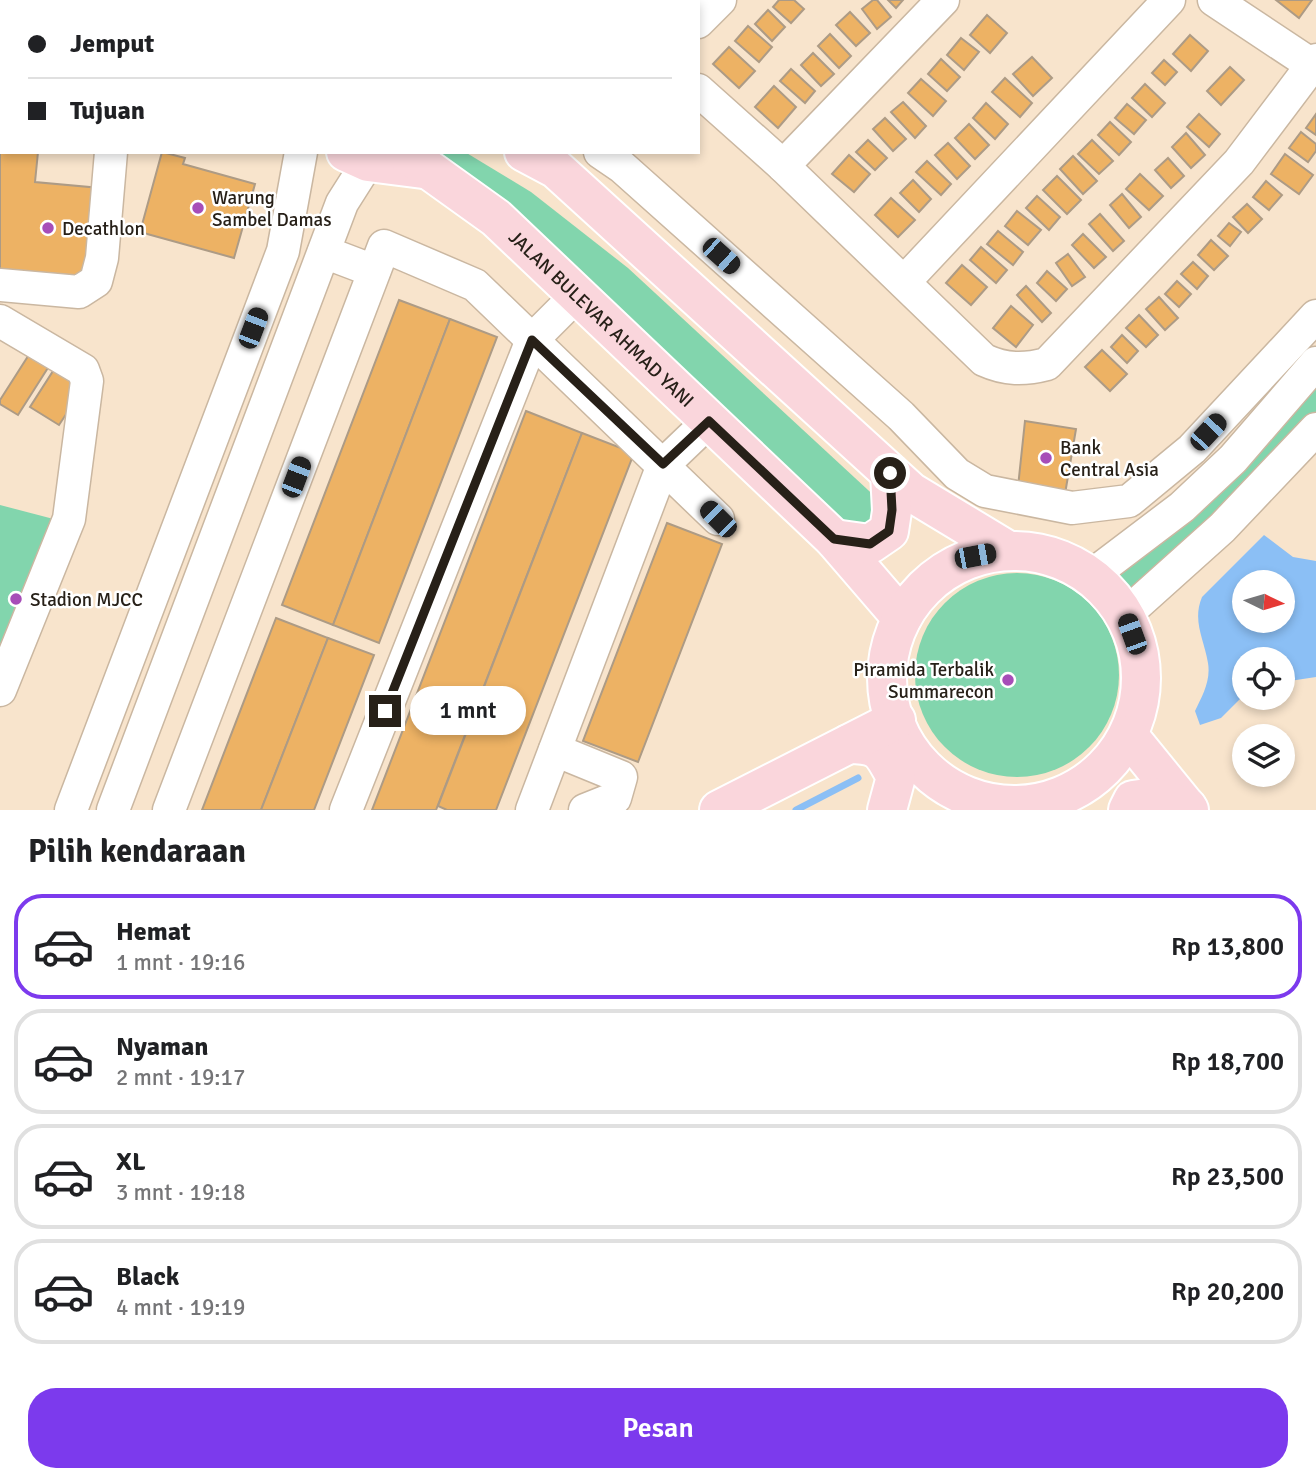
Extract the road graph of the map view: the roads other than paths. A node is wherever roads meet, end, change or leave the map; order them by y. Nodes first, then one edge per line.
1 (720, 0) edge
2 (943, 0) edge
3 (1169, 0) edge
4 (1214, 0) edge
5 (700, 20) edge
6 (1314, 63) edge
7 (700, 92) edge
8 (111, 154) edge
9 (301, 154) edge
10 (603, 154) edge
11 (357, 157) edge
12 (539, 158) edge
13 (414, 161) edge
14 (783, 166) junction
15 (324, 252) junction
16 (374, 271) junction
17 (904, 282) junction
18 (0, 285) edge
19 (576, 295) junction
20 (1316, 316) edge
21 (0, 321) edge
22 (532, 340) junction
23 (1316, 363) edge
24 (901, 416) junction
25 (709, 421) junction
26 (1316, 429) edge
27 (1208, 432) junction
28 (1233, 460) junction
29 (879, 463) junction
30 (663, 464) junction
31 (718, 519) dead end
32 (834, 539) junction
33 (1007, 550) junction
34 (1091, 576) junction
35 (156, 584) junction
36 (193, 599) junction
37 (1125, 615) junction
38 (902, 618) junction
39 (0, 690) edge
40 (896, 720) junction
41 (1128, 735) junction
42 (849, 744) junction
43 (555, 750) junction
44 (945, 788) junction
45 (1071, 803) edge
46 (1188, 808) edge
47 (71, 810) edge
48 (113, 810) edge
49 (169, 810) edge
50 (346, 810) edge
51 (532, 810) edge
52 (585, 810) edge
53 (719, 810) edge
54 (889, 810) edge
55 (1128, 810) edge

1 - 5 street
2 - 14 street
3 - 17 street
4 - 6 street
6 - 17 street
7 - 14 street
8 - 18 street
9 - 35 street
10 - 24 street
11 - 13 main road
11 - 15 street
12 - 29 main road
13 - 19 main road, JALAN BULEVAR AHMAD YANI
14 - 17 street
15 - 16 street
15 - 36 street
16 - 22 street
16 - 49 street
19 - 22 street
19 - 25 main road, JALAN BULEVAR AHMAD YANI
20 - 27 street
21 - 39 street
22 - 30 street
22 - 50 street
23 - 28 street
24 - 27 street
24 - 29 street
25 - 30 street
25 - 32 main road, JALAN BULEVAR AHMAD YANI
26 - 37 street
27 - 28 street
28 - 34 street
29 - 32 main road
29 - 33 main road
30 - 31 street
30 - 43 street
32 - 38 main road, JALAN BULEVAR AHMAD YANI
33 - 34 main road
33 - 38 main road
34 - 37 main road
35 - 36 street
35 - 47 street
36 - 48 street
37 - 41 main road
38 - 40 main road
40 - 42 main road
40 - 44 main road
41 - 45 main road
41 - 46 main road
42 - 53 main road
42 - 54 main road
43 - 51 street
43 - 52 street
44 - 45 main road
44 - 54 main road
46 - 55 main road

